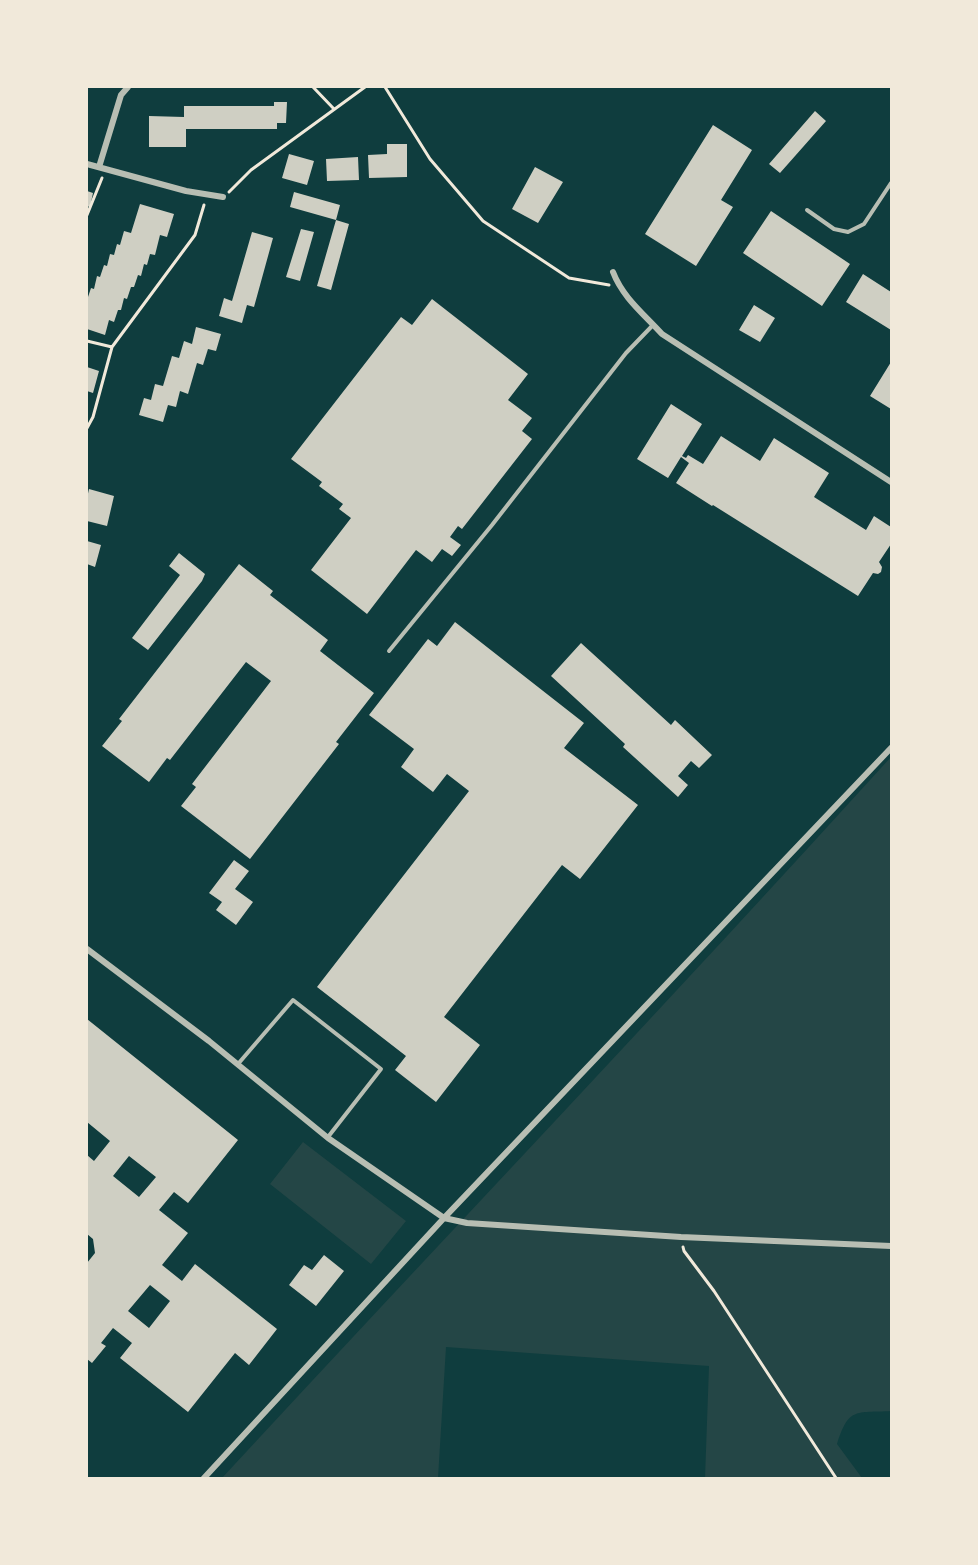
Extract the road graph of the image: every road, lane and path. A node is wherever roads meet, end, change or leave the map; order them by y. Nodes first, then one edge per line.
1 (128, 87) edge
2 (314, 87) edge
3 (365, 87) edge
4 (385, 87) edge
5 (334, 109) junction
6 (87, 164) edge
7 (102, 168) junction
8 (891, 183) edge
9 (206, 194) junction
10 (223, 197) joint
11 (807, 210) dead end
12 (87, 215) edge
13 (614, 272) dead end
14 (619, 287) junction
15 (653, 325) junction
16 (87, 341) edge
17 (112, 347) junction
18 (87, 428) edge
19 (891, 482) edge
20 (389, 651) dead end
21 (891, 748) edge
22 (87, 949) edge
23 (238, 1065) junction
24 (328, 1138) junction
25 (444, 1218) junction
26 (681, 1237) junction
27 (891, 1246) edge
28 (204, 1478) edge
29 (836, 1478) edge

1 - 7 street
2 - 5 path
3 - 5 path
4 - 14 path
5 - 10 path
6 - 7 street
7 - 9 street
7 - 12 path
8 - 11 lane
9 - 10 street
9 - 17 path
13 - 14 street
14 - 15 street
15 - 19 street
15 - 20 lane
16 - 17 path
17 - 18 path
21 - 25 street
22 - 23 street
23 - 24 street
23 - 24 lane
24 - 25 street
25 - 26 street
25 - 28 street
26 - 27 street
26 - 29 path

